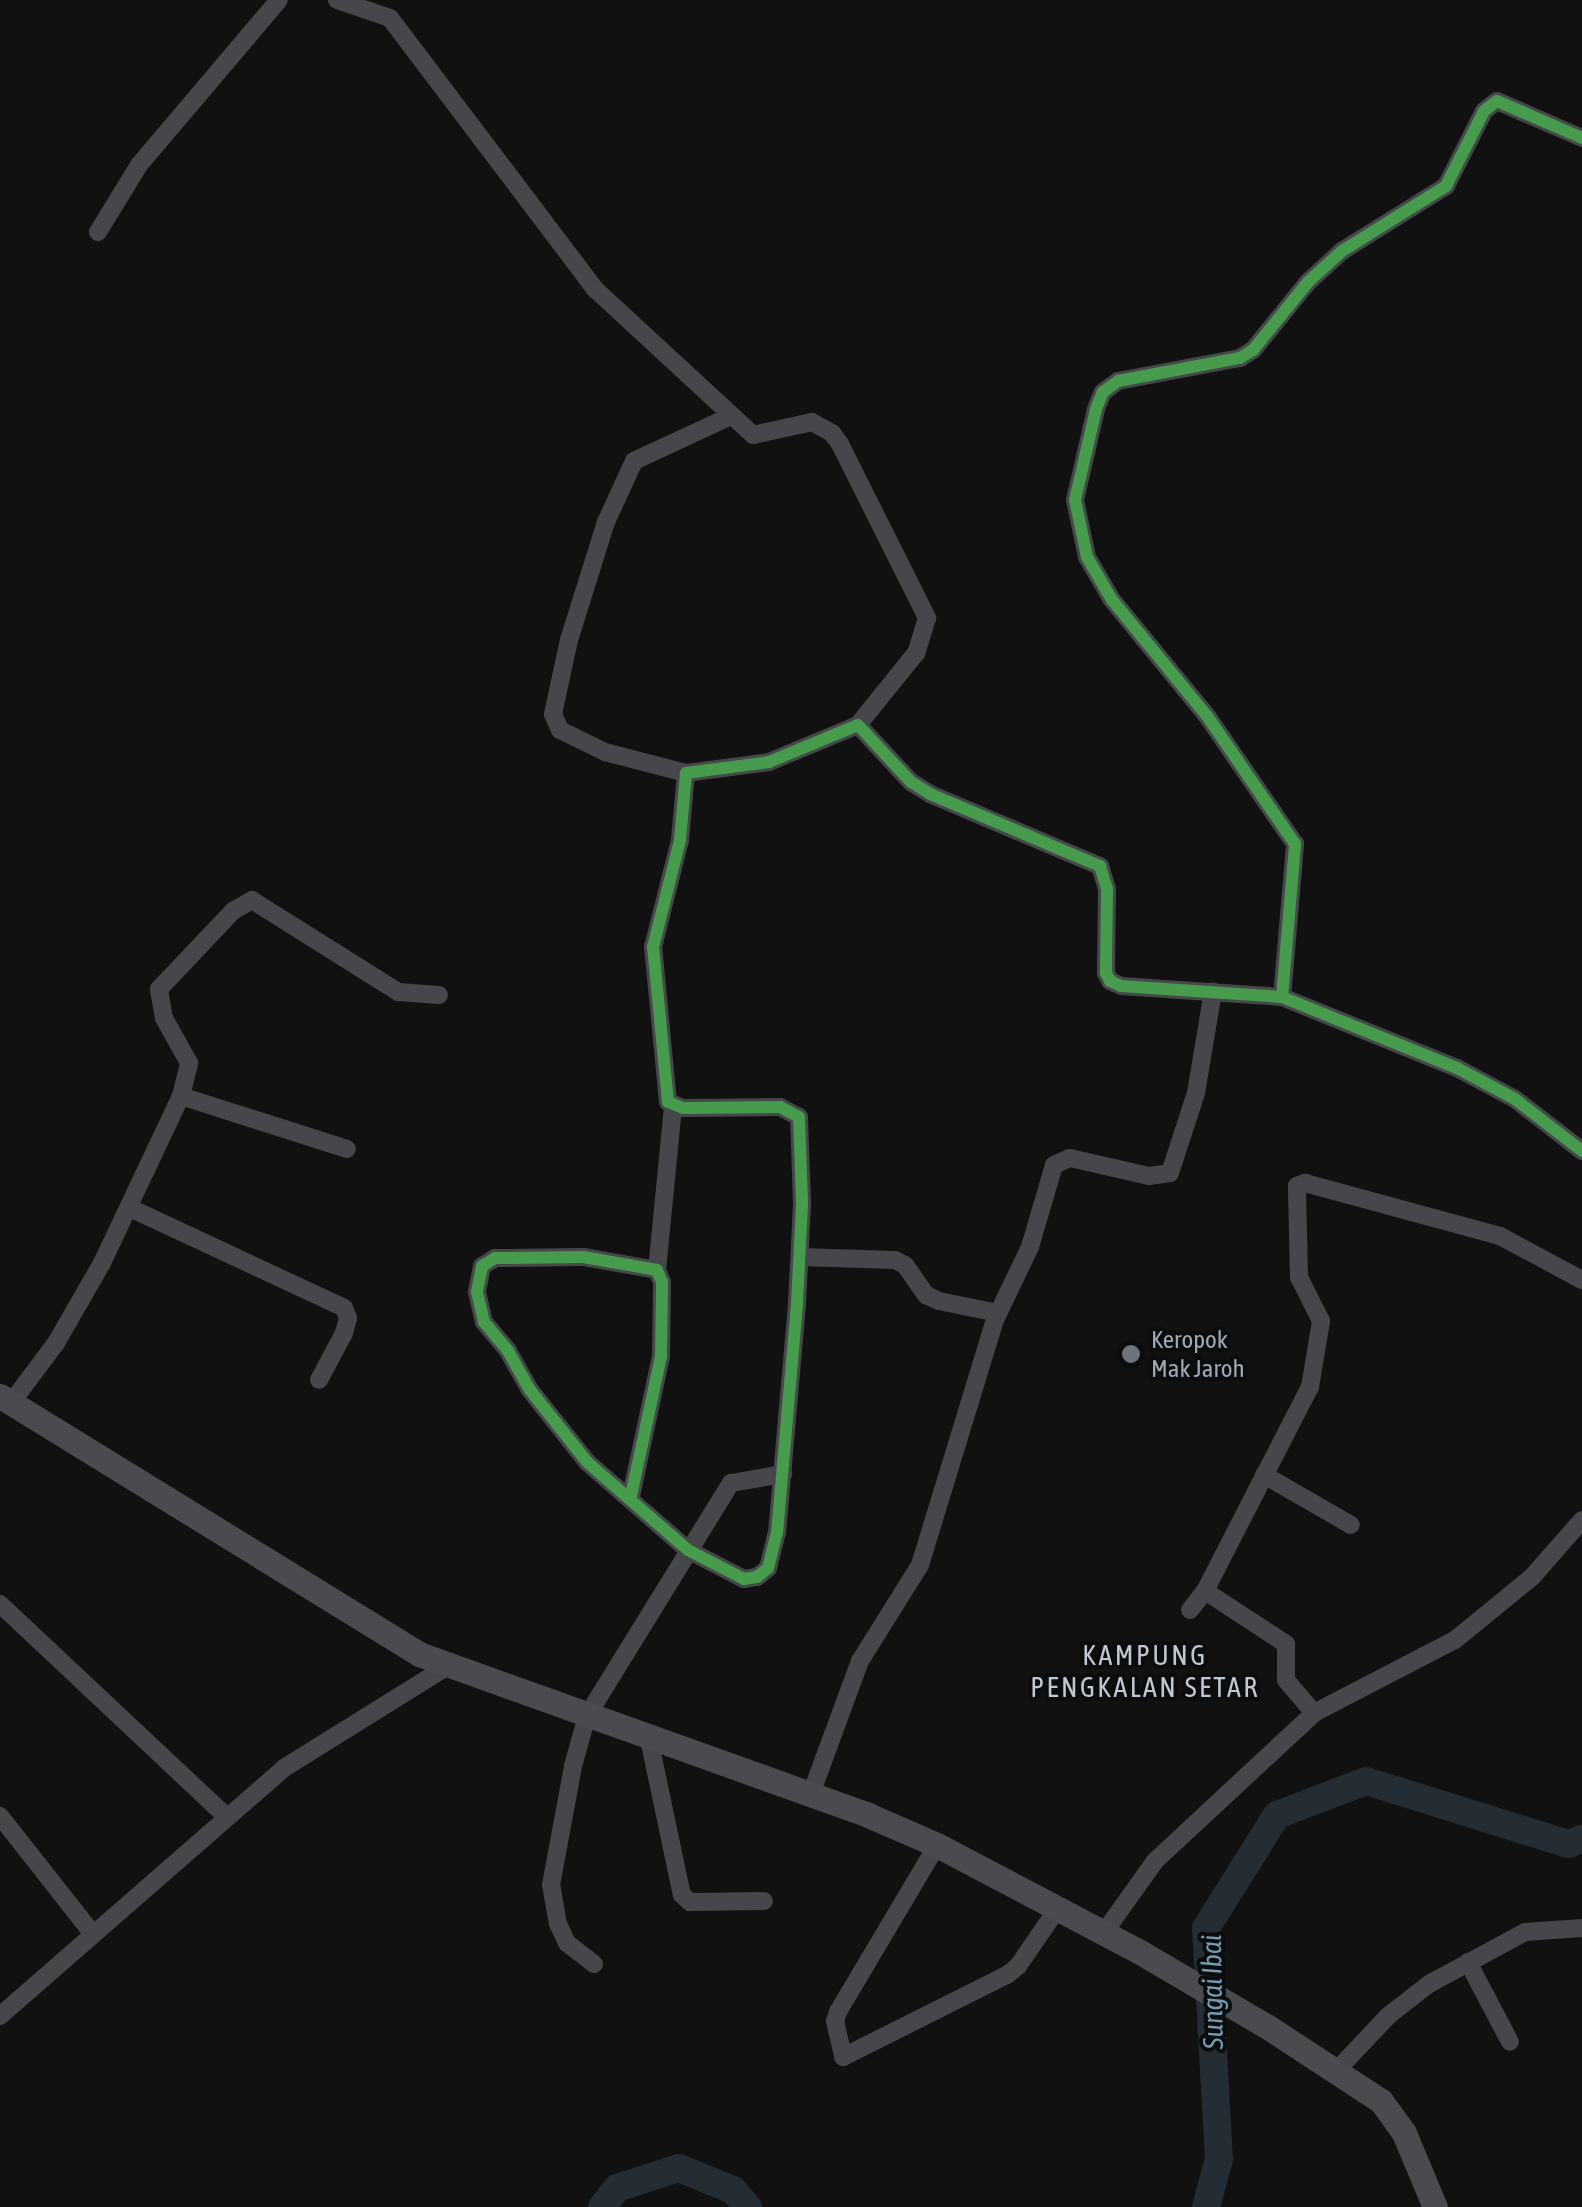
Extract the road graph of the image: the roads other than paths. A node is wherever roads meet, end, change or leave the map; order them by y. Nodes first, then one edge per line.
1 (279, 0) edge
2 (337, 0) edge
3 (1582, 138) edge
4 (98, 232) dead end
5 (732, 416) junction
6 (858, 724) junction
7 (686, 773) junction
8 (1214, 991) junction
9 (440, 995) dead end
10 (1282, 998) junction
11 (181, 1096) junction
12 (674, 1108) junction
13 (348, 1149) dead end
14 (1582, 1151) edge
15 (130, 1208) junction
16 (800, 1258) junction
17 (657, 1270) junction
18 (1582, 1280) edge
19 (998, 1313) junction
20 (319, 1380) dead end
21 (6, 1399) edge
22 (783, 1474) junction
23 (1264, 1475) junction
24 (631, 1496) junction
25 (1582, 1520) edge
26 (1351, 1525) dead end
27 (688, 1550) junction
28 (1205, 1591) junction
29 (0, 1604) edge
30 (1190, 1610) dead end
31 (448, 1666) junction
32 (1314, 1713) junction
33 (587, 1716) junction
34 (649, 1739) junction
35 (810, 1794) junction
36 (0, 1816) edge
37 (227, 1817) junction
38 (937, 1845) junction
39 (764, 1901) dead end
40 (1058, 1908) junction
41 (1582, 1928) edge
42 (92, 1934) junction
43 (1103, 1934) junction
44 (1468, 1962) junction
45 (594, 1964) dead end
46 (0, 2016) edge
47 (1510, 2042) dead end
48 (1337, 2070) junction
49 (1434, 2207) edge

1 - 4 street
2 - 5 street
3 - 10 street
5 - 6 street
5 - 7 street
6 - 7 street
6 - 8 street
7 - 12 street
8 - 10 street
8 - 19 street
9 - 11 street
10 - 14 street
11 - 13 street
11 - 15 street
12 - 16 street
12 - 17 street
15 - 20 street
15 - 21 street
16 - 19 street
16 - 22 street
17 - 24 street
17 - 24 street
18 - 23 street
19 - 35 street
21 - 31 main road
22 - 27 street
22 - 27 street
23 - 26 street
23 - 28 street
24 - 27 street
25 - 32 street
27 - 33 street
28 - 30 street
28 - 32 street
29 - 37 street
31 - 33 main road
31 - 37 street
32 - 43 street
33 - 34 main road
33 - 45 street
34 - 35 main road
34 - 39 street
35 - 38 main road
36 - 42 street
37 - 42 street
38 - 40 main road
38 - 40 street
40 - 43 main road
41 - 44 street
42 - 46 street
43 - 48 main road
44 - 47 street
44 - 48 street
48 - 49 main road

